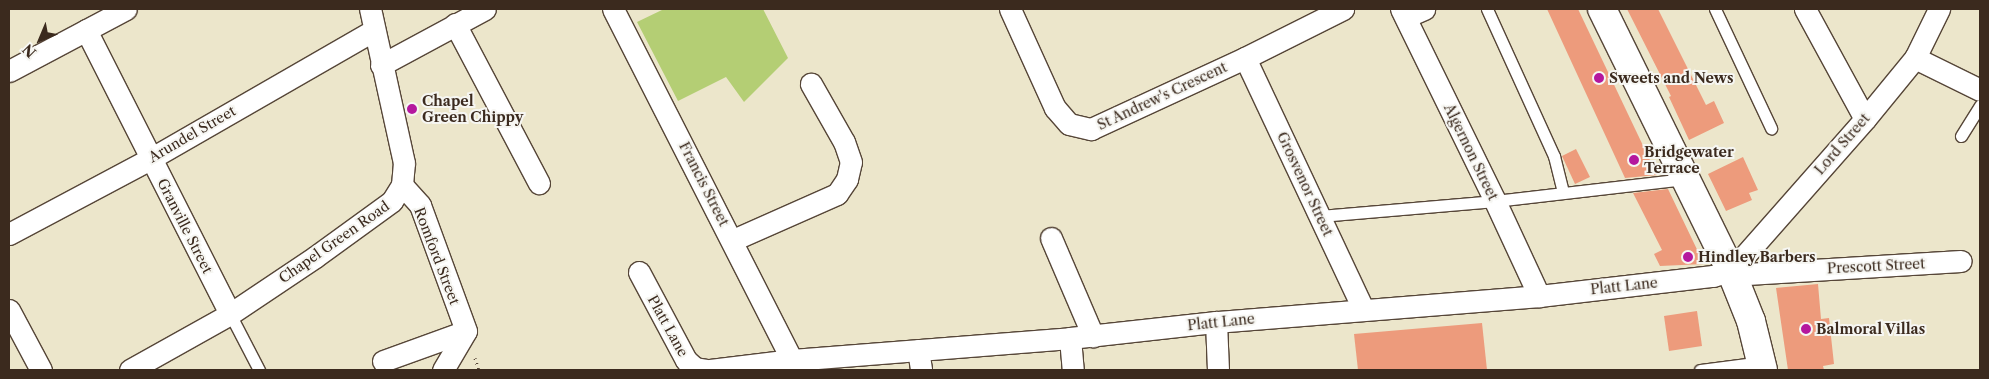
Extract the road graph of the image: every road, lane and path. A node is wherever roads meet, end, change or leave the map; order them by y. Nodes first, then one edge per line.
1 (370, 9) edge
2 (484, 9) edge
3 (613, 9) edge
4 (1010, 9) edge
5 (1344, 9) edge
6 (1487, 9) edge
7 (1602, 9) edge
8 (1715, 9) edge
9 (1805, 9) edge
10 (1940, 9) edge
11 (115, 11) edge
12 (1410, 12) edge
13 (455, 24) junction
14 (86, 30) junction
15 (373, 31) junction
16 (1245, 58) junction
17 (1916, 58) junction
18 (381, 65) junction
19 (9, 70) edge
20 (812, 84) dead end
21 (1980, 90) edge
22 (1980, 105) edge
23 (1865, 119) junction
24 (1771, 128) dead end
25 (1960, 136) dead end
26 (150, 158) junction
27 (1685, 179) junction
28 (539, 183) dead end
29 (402, 186) junction
30 (1563, 193) junction
31 (1495, 200) junction
32 (1320, 216) junction
33 (9, 234) edge
34 (1051, 238) dead end
35 (733, 240) junction
36 (1961, 261) dead end
37 (1731, 270) junction
38 (639, 272) dead end
39 (1538, 296) junction
40 (1363, 309) junction
41 (9, 310) edge
42 (230, 314) junction
43 (1216, 322) junction
44 (466, 331) junction
45 (1092, 336) junction
46 (1070, 338) junction
47 (792, 360) junction
48 (919, 360) edge
49 (383, 361) dead end
50 (1763, 366) edge
51 (42, 370) edge
52 (130, 370) edge
53 (259, 370) edge
54 (443, 370) edge
55 (706, 370) edge
56 (710, 370) edge
57 (1073, 370) edge
58 (1218, 370) edge
59 (1700, 370) edge

1 - 15 street
2 - 13 street
3 - 35 street, Francis Street
4 - 16 street, St Andrew's Crescent
5 - 16 street, St Andrew's Crescent
6 - 30 lane
7 - 27 highway
8 - 24 lane
9 - 23 street
10 - 17 street, Lord Street
11 - 14 street
12 - 31 street, Algernon Street
13 - 18 street
13 - 28 street
14 - 19 street
14 - 26 street, Granville Street
15 - 18 street
15 - 26 street, Arundel Street
16 - 32 street, Grosvenor Street
17 - 21 street
17 - 23 street, Lord Street
18 - 29 street
20 - 35 street
22 - 25 lane
23 - 37 street, Lord Street
26 - 33 street, Arundel Street
26 - 42 street, Granville Street
27 - 30 lane
27 - 37 highway
29 - 42 street, Chapel Green Road
29 - 44 street, Romford Street
30 - 31 lane
31 - 32 lane
31 - 39 street, Algernon Street
32 - 40 street, Grosvenor Street
34 - 45 street
35 - 47 street, Francis Street
36 - 37 street, Prescott Street
37 - 39 street, Platt Lane
37 - 50 highway
38 - 55 street, Platt Lane
39 - 40 street, Platt Lane
40 - 43 street, Platt Lane
41 - 51 street
42 - 52 street, Chapel Green Road
42 - 53 lane
43 - 45 street, Platt Lane
43 - 58 street
44 - 49 street
44 - 54 street
45 - 46 street, Platt Lane
46 - 48 street, Platt Lane
46 - 57 street
47 - 48 street, Platt Lane
47 - 56 street, Platt Lane
50 - 59 lane

